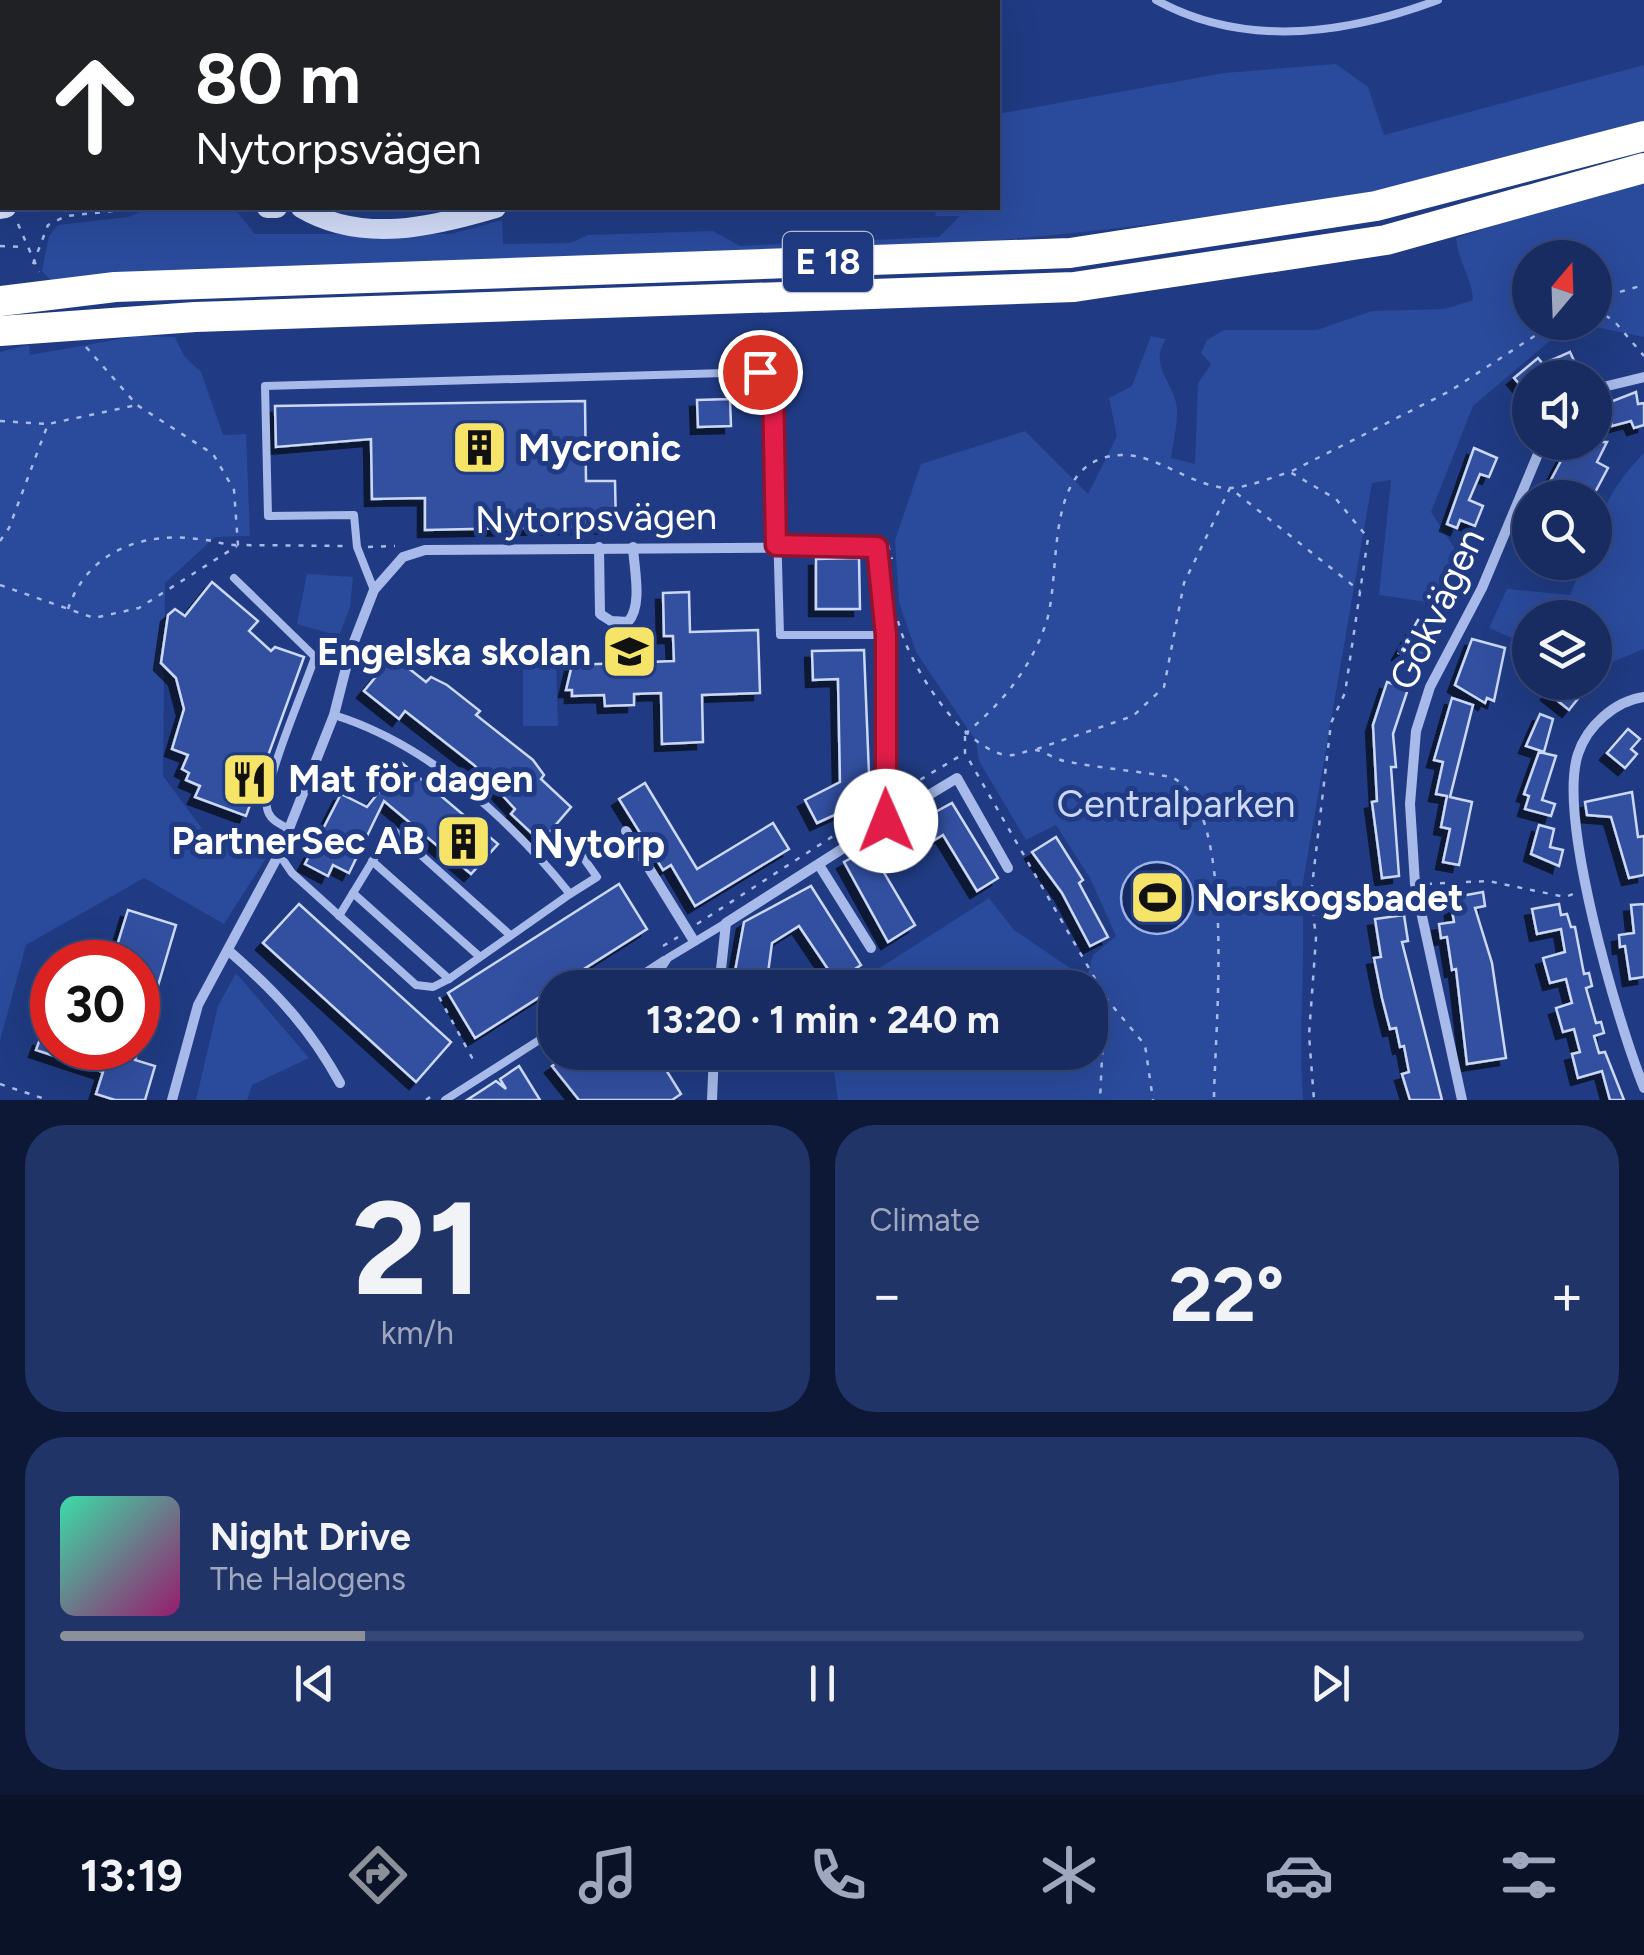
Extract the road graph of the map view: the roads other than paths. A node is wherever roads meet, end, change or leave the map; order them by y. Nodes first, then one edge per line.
1 (1156, 0) edge
2 (1438, 0) edge
3 (1644, 136) edge
4 (1644, 168) edge
5 (305, 210) edge
6 (489, 210) edge
7 (0, 301) edge
8 (0, 331) edge
9 (75, 334) junction
10 (0, 342) edge
11 (1644, 376) edge
12 (1612, 384) edge
13 (1535, 460) edge
14 (776, 545) junction
15 (633, 547) junction
16 (598, 548) junction
17 (234, 578) dead end
18 (374, 590) junction
19 (886, 635) junction
20 (350, 652) junction
21 (316, 657) junction
22 (1644, 697) edge
23 (334, 714) junction
24 (886, 821) junction
25 (289, 829) junction
26 (626, 830) dead end
27 (570, 840) dead end
28 (279, 854) junction
29 (372, 861) junction
30 (819, 865) junction
31 (1008, 868) dead end
32 (353, 894) junction
33 (570, 894) junction
34 (339, 916) junction
35 (726, 923) junction
36 (510, 935) junction
37 (694, 942) junction
38 (871, 948) dead end
39 (228, 952) junction
40 (479, 956) junction
41 (668, 958) junction
42 (649, 970) edge
43 (661, 970) edge
44 (721, 970) edge
45 (448, 979) junction
46 (538, 1041) edge
47 (713, 1070) edge
48 (340, 1082) dead end
49 (1644, 1088) edge
50 (172, 1100) edge
51 (445, 1100) edge
52 (712, 1100) edge
53 (1462, 1100) edge

1 - 2 lane
3 - 7 highway, E 18
4 - 9 highway, E 18
5 - 6 street
8 - 9 highway, E 18
9 - 10 highway
11 - 12 street
13 - 53 street, Gökvägen
14 - 15 street, Nytorpsvägen
14 - 18 lane
14 - 19 street, Nytorpsvägen
14 - 19 lane
15 - 16 street, Nytorpsvägen
15 - 16 street
16 - 18 street, Nytorpsvägen
17 - 21 lane
18 - 20 street, Nytorpsvägen
19 - 24 street
20 - 21 lane
20 - 23 street, Nytorpsvägen
21 - 25 lane
22 - 49 street
23 - 25 street, Nytorpsvägen
23 - 33 lane
24 - 30 street
24 - 31 street
25 - 28 street, Nytorpsvägen
26 - 37 street
27 - 33 lane
28 - 34 lane
28 - 39 street, Nytorpsvägen
29 - 32 lane
29 - 36 lane
29 - 40 lane
30 - 35 street
30 - 38 street
32 - 34 lane
32 - 45 lane
33 - 36 lane
34 - 45 lane
35 - 37 lane
35 - 44 street
36 - 40 lane
37 - 41 lane
39 - 48 street
39 - 50 street, Nytorpsvägen
40 - 45 lane
41 - 42 lane
41 - 43 lane
46 - 51 lane
47 - 52 street

